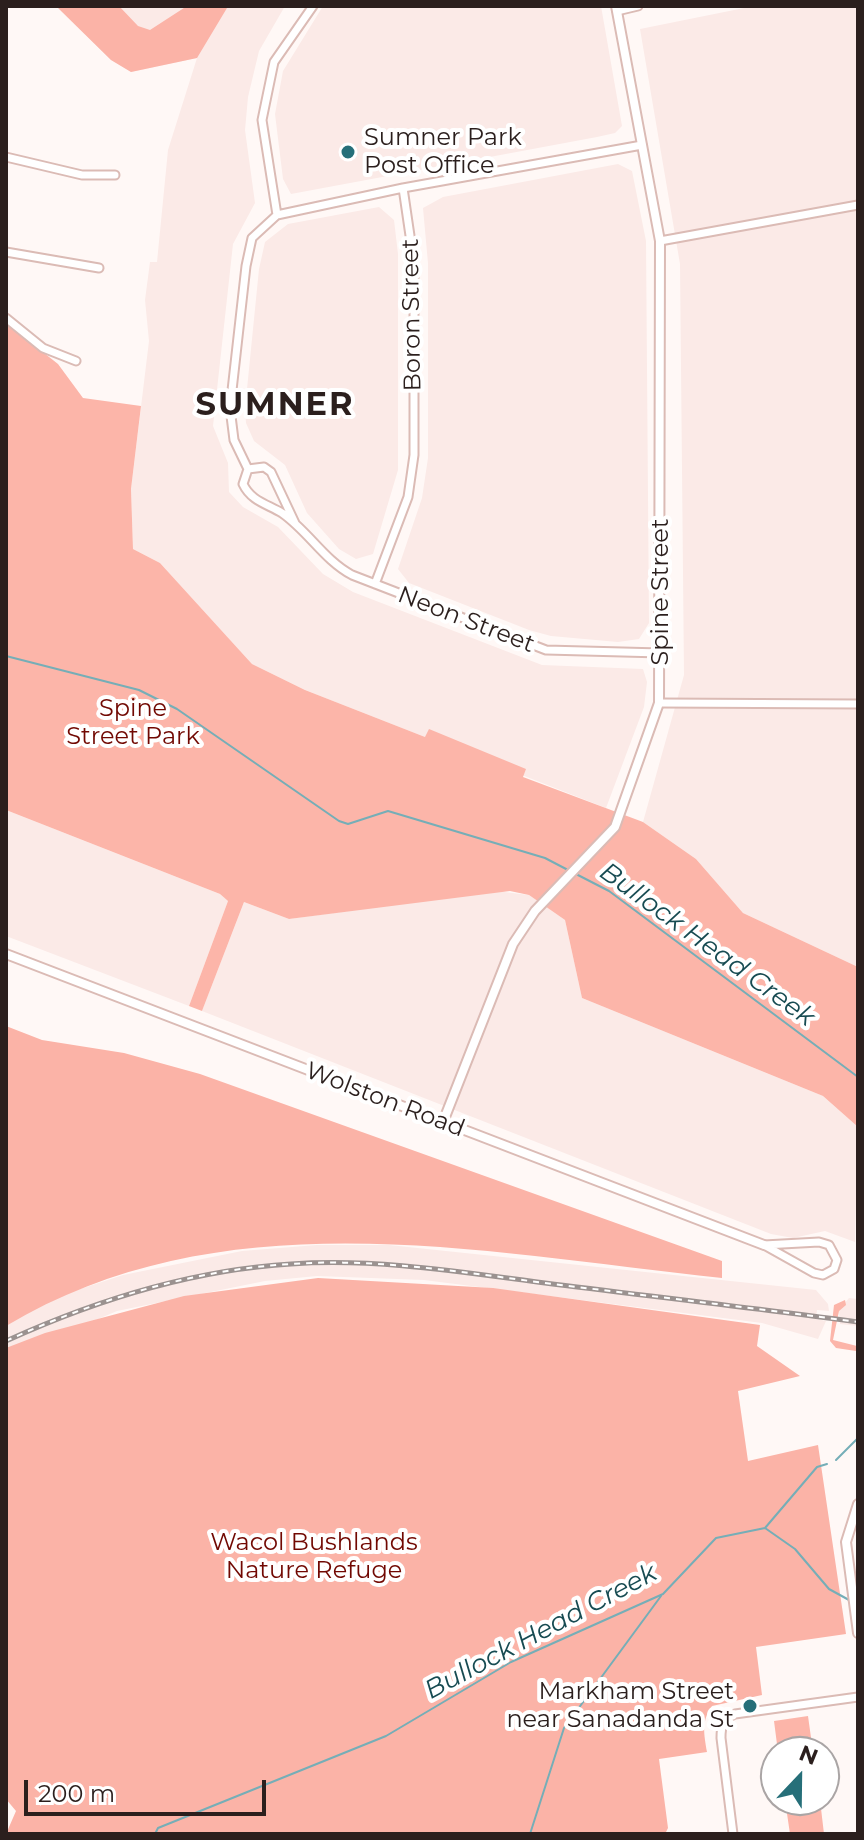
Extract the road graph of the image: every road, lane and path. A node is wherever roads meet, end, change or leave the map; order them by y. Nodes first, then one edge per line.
1 (313, 6) edge
2 (638, 6) edge
3 (617, 8) edge
4 (642, 145) junction
5 (6, 157) edge
6 (115, 175) dead end
7 (403, 188) junction
8 (858, 205) edge
9 (277, 215) junction
10 (660, 241) junction
11 (6, 252) edge
12 (99, 268) dead end
13 (6, 318) edge
14 (76, 361) dead end
15 (248, 469) junction
16 (295, 523) junction
17 (375, 584) junction
18 (661, 653) junction
19 (659, 703) junction
20 (858, 704) edge
21 (6, 954) edge
22 (443, 1122) junction
23 (764, 1245) junction
24 (858, 1504) edge
25 (858, 1633) edge
26 (858, 1697) edge
27 (733, 1834) edge

1 - 9 street
2 - 3 street
3 - 4 street, Spine Street
4 - 7 street
4 - 10 street, Spine Street
5 - 6 street
7 - 9 street
7 - 17 street, Boron Street
8 - 10 street
9 - 15 street, Neon Street
10 - 18 street, Spine Street
11 - 12 street
13 - 14 street
15 - 16 street, Neon Street
15 - 16 street, Neon Street
16 - 17 street, Neon Street
17 - 18 street, Neon Street
18 - 19 street, Spine Street
19 - 20 street
19 - 22 street, Spine Street
21 - 22 street, Wolston Road
22 - 23 street, Wolston Road
23 - 23 street, Wolston Road
24 - 25 street
26 - 27 street

